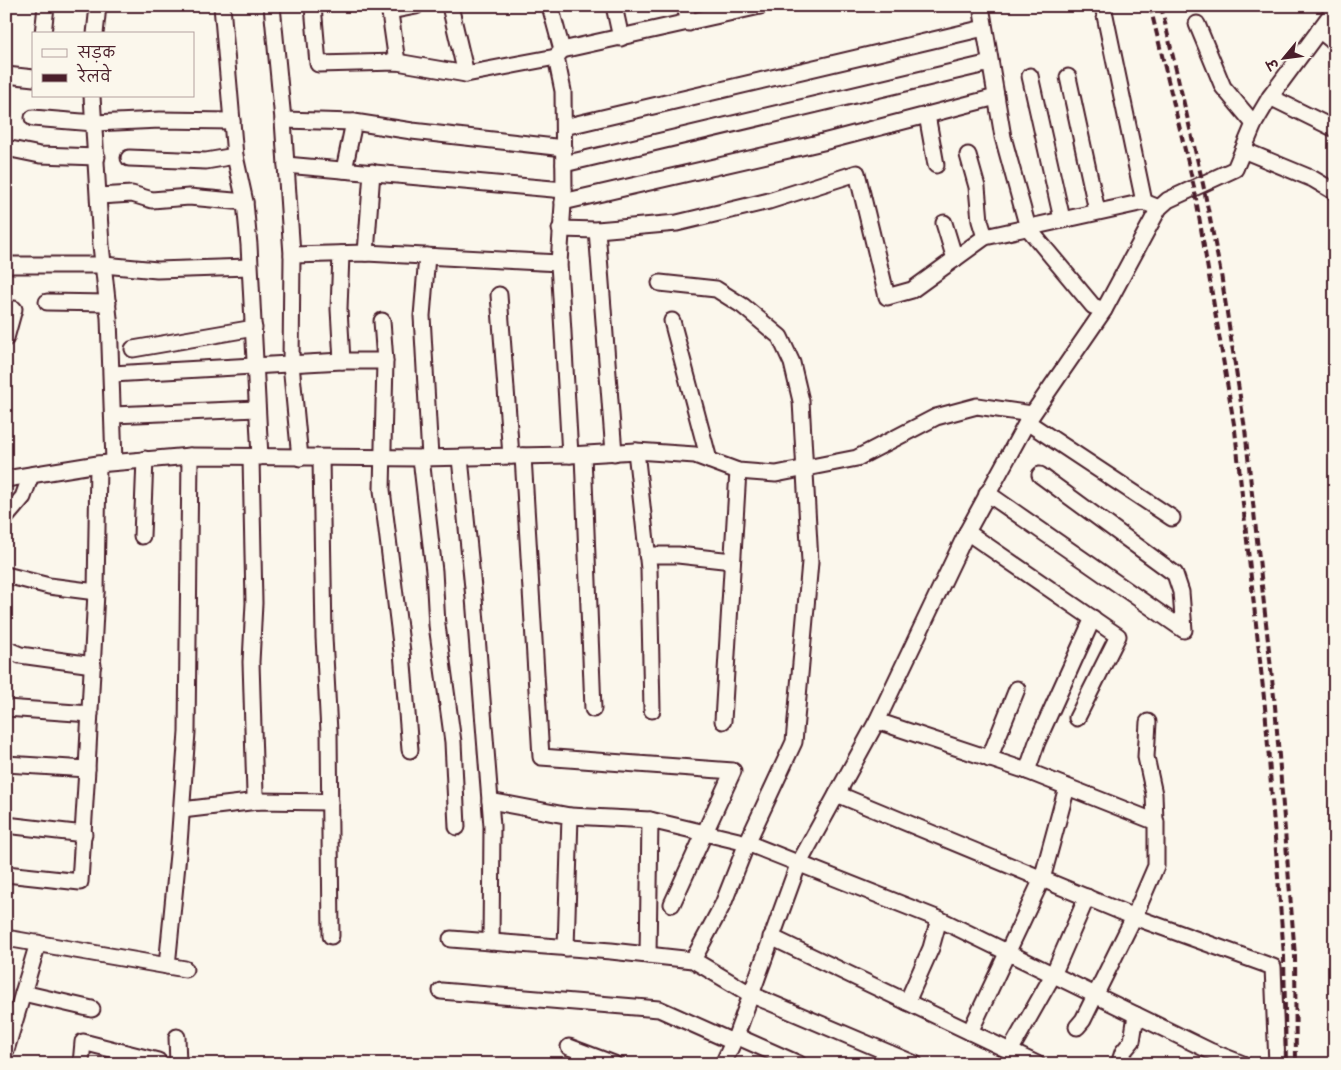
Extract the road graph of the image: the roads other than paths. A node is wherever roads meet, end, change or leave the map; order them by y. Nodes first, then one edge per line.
1 (46, 6) edge
2 (98, 6) edge
3 (222, 6) edge
4 (272, 6) edge
5 (313, 6) edge
6 (416, 6) edge
7 (450, 6) edge
8 (550, 6) edge
9 (614, 6) edge
10 (685, 6) edge
11 (760, 6) edge
12 (981, 6) edge
13 (1103, 6) edge
14 (743, 8) edge
15 (389, 9) edge
16 (1335, 9) edge
17 (689, 23) junction
18 (1197, 24) dead end
19 (984, 28) junction
20 (1319, 30) junction
21 (43, 32) edge
22 (95, 32) edge
23 (622, 38) junction
24 (1335, 43) edge
25 (559, 53) junction
26 (397, 62) junction
27 (990, 63) junction
28 (466, 74) junction
29 (6, 75) edge
30 (1030, 76) dead end
31 (1068, 77) dead end
32 (32, 78) edge
33 (996, 97) junction
34 (1270, 97) junction
35 (92, 98) edge
36 (927, 115) junction
37 (33, 118) dead end
38 (283, 120) junction
39 (232, 121) junction
40 (354, 122) junction
41 (94, 123) junction
42 (1254, 124) junction
43 (564, 127) junction
44 (1335, 128) edge
45 (6, 148) edge
46 (564, 148) junction
47 (1243, 150) junction
48 (968, 155) dead end
49 (235, 156) junction
50 (97, 158) junction
51 (129, 158) dead end
52 (564, 164) junction
53 (286, 165) junction
54 (936, 165) dead end
55 (344, 170) junction
56 (372, 172) junction
57 (1335, 192) edge
58 (99, 196) junction
59 (563, 196) junction
60 (244, 202) junction
61 (1144, 202) junction
62 (1160, 208) junction
63 (1097, 211) junction
64 (1062, 219) junction
65 (944, 223) dead end
66 (1028, 228) junction
67 (560, 229) junction
68 (597, 230) junction
69 (984, 237) junction
70 (366, 253) junction
71 (341, 254) junction
72 (292, 255) junction
73 (427, 256) junction
74 (955, 259) junction
75 (559, 263) junction
76 (6, 265) edge
77 (104, 265) junction
78 (250, 267) junction
79 (660, 283) dead end
80 (499, 295) dead end
81 (47, 302) dead end
82 (108, 303) junction
83 (14, 309) dead end
84 (1104, 310) junction
85 (382, 321) dead end
86 (672, 322) dead end
87 (254, 328) junction
88 (6, 338) edge
89 (133, 349) dead end
90 (342, 361) junction
91 (384, 361) junction
92 (291, 364) junction
93 (256, 368) junction
94 (112, 374) junction
95 (258, 409) junction
96 (113, 414) junction
97 (1029, 418) junction
98 (636, 452) junction
99 (614, 453) junction
100 (577, 455) junction
101 (190, 456) junction
102 (517, 456) junction
103 (256, 457) junction
104 (300, 458) junction
105 (321, 458) junction
106 (384, 458) junction
107 (426, 458) junction
108 (460, 458) junction
109 (145, 459) junction
110 (709, 460) junction
111 (114, 462) junction
112 (98, 464) junction
113 (805, 467) junction
114 (738, 471) junction
115 (31, 475) junction
116 (1040, 475) dead end
117 (6, 479) edge
118 (987, 493) junction
119 (6, 517) edge
120 (1172, 518) dead end
121 (967, 532) junction
122 (142, 536) dead end
123 (647, 555) junction
124 (732, 561) junction
125 (6, 575) edge
126 (96, 592) junction
127 (1092, 618) junction
128 (6, 649) edge
129 (93, 666) junction
130 (1017, 688) dead end
131 (6, 708) edge
132 (593, 709) dead end
133 (652, 710) dead end
134 (90, 714) junction
135 (1077, 718) dead end
136 (723, 721) dead end
137 (877, 721) junction
138 (1148, 722) dead end
139 (410, 750) dead end
140 (989, 759) junction
141 (6, 764) edge
142 (87, 768) junction
143 (1027, 771) junction
144 (1067, 787) junction
145 (836, 794) junction
146 (258, 801) junction
147 (490, 801) junction
148 (330, 802) junction
149 (182, 810) junction
150 (570, 816) junction
151 (650, 820) junction
152 (1155, 821) junction
153 (6, 825) edge
154 (457, 828) dead end
155 (704, 831) junction
156 (84, 834) junction
157 (747, 843) junction
158 (798, 865) junction
159 (6, 874) edge
160 (1042, 879) junction
161 (1086, 897) junction
162 (672, 904) dead end
163 (1134, 917) junction
164 (939, 919) junction
165 (331, 936) dead end
166 (771, 937) junction
167 (6, 938) edge
168 (451, 939) dead end
169 (491, 942) junction
170 (38, 943) junction
171 (566, 948) junction
172 (1008, 952) junction
173 (648, 955) junction
174 (693, 960) junction
175 (167, 966) junction
176 (185, 969) dead end
177 (1053, 975) junction
178 (441, 991) dead end
179 (23, 993) junction
180 (750, 994) junction
181 (1095, 995) junction
182 (907, 1002) junction
183 (92, 1009) dead end
184 (1136, 1015) junction
185 (1077, 1027) dead end
186 (9, 1031) edge
187 (970, 1032) junction
188 (177, 1037) dead end
189 (734, 1039) junction
190 (569, 1047) dead end
191 (6, 1050) edge
192 (1010, 1051) junction
193 (130, 1059) edge
194 (158, 1062) dead end
195 (81, 1064) edge
196 (178, 1064) edge
197 (614, 1064) edge
198 (723, 1064) edge
199 (799, 1064) edge
200 (915, 1064) edge
201 (1037, 1064) edge
202 (1119, 1064) edge
203 (1243, 1064) edge
204 (1277, 1064) edge

1 - 21 street
2 - 22 street
3 - 39 street
4 - 38 street
5 - 26 street
6 - 15 street
7 - 28 street
8 - 25 street
9 - 23 street
10 - 17 street
11 - 14 street
12 - 19 street
13 - 61 street
14 - 17 street
15 - 26 street
16 - 20 street
17 - 23 street
18 - 42 street
19 - 27 street
19 - 43 street
20 - 24 street
20 - 34 street
23 - 25 street
25 - 28 street
25 - 43 street
26 - 28 street
27 - 33 street
27 - 52 street
29 - 32 street
30 - 64 street
31 - 63 street
33 - 36 street
33 - 66 street
34 - 42 street
34 - 44 street
35 - 41 street
36 - 54 street
36 - 59 street
37 - 41 street
38 - 40 street
38 - 53 street
39 - 41 street
39 - 49 street
40 - 46 street
40 - 55 street
41 - 50 street
42 - 47 street
43 - 46 street
45 - 50 street
46 - 52 street
47 - 57 street
47 - 62 street
48 - 69 street
49 - 51 street
49 - 60 street
50 - 58 street
52 - 59 street
53 - 55 street
53 - 72 street
55 - 56 street
56 - 59 street
56 - 70 street
58 - 60 street
58 - 77 street
59 - 67 street
60 - 78 street
61 - 62 street
61 - 63 street
62 - 84 street
63 - 64 street
64 - 66 street
65 - 74 street
66 - 69 street
66 - 84 street
67 - 68 street
67 - 75 street
68 - 74 street
68 - 99 street
69 - 74 street
70 - 71 street
70 - 73 street
71 - 72 street
71 - 90 street
72 - 92 street
73 - 75 street
73 - 107 street
75 - 100 street
76 - 77 street
77 - 78 street
77 - 82 street
78 - 87 street
79 - 113 street
80 - 102 street
81 - 82 street
82 - 94 street
83 - 88 street
84 - 97 street
85 - 91 street
86 - 110 street
87 - 89 street
87 - 93 street
90 - 91 street
90 - 92 street
91 - 106 street
92 - 93 street
92 - 104 street
93 - 94 street
93 - 95 street
94 - 96 street
95 - 96 street
95 - 103 street
96 - 111 street
97 - 113 street
97 - 118 street
97 - 120 street
98 - 99 street
98 - 110 street
98 - 123 street
99 - 100 street
100 - 102 street
100 - 132 street
101 - 103 street
101 - 109 street
101 - 149 street
102 - 108 street
102 - 155 street
103 - 104 street
103 - 146 street
104 - 105 street
105 - 106 street
105 - 148 street
106 - 107 street
106 - 139 street
107 - 108 street
107 - 154 street
108 - 147 street
109 - 111 street
109 - 122 street
110 - 114 street
111 - 112 street
112 - 115 street
112 - 126 street
113 - 114 street
113 - 157 street
114 - 124 street
115 - 117 street
115 - 119 street
116 - 118 street
118 - 121 street
121 - 127 street
121 - 137 street
123 - 124 street
123 - 133 street
124 - 136 street
125 - 126 street
126 - 129 street
127 - 135 street
127 - 143 street
128 - 129 street
129 - 134 street
130 - 140 street
131 - 134 street
134 - 142 street
137 - 140 street
137 - 145 street
138 - 152 street
140 - 143 street
141 - 142 street
142 - 156 street
143 - 144 street
144 - 152 street
144 - 160 street
145 - 158 street
145 - 160 street
146 - 148 street
146 - 149 street
147 - 150 street
147 - 169 street
148 - 165 street
149 - 175 street
150 - 151 street
150 - 171 street
151 - 155 street
151 - 173 street
152 - 163 street
153 - 156 street
155 - 157 street
155 - 162 street
156 - 159 street
157 - 158 street
157 - 174 street
158 - 164 street
158 - 166 street
160 - 161 street
160 - 172 street
161 - 163 street
161 - 177 street
163 - 181 street
163 - 204 street
164 - 172 street
164 - 182 street
166 - 180 street
166 - 182 street
167 - 170 street
168 - 169 street
169 - 171 street
170 - 175 street
170 - 179 street
171 - 173 street
172 - 177 street
172 - 187 street
173 - 174 street
174 - 180 street
175 - 176 street
177 - 181 street
177 - 192 street
178 - 189 street
179 - 183 street
179 - 186 street
180 - 189 street
180 - 200 street
181 - 184 street
181 - 185 street
182 - 187 street
184 - 202 street
184 - 203 street
186 - 191 street
187 - 192 street
188 - 196 street
189 - 198 street
189 - 199 street
190 - 197 street
192 - 201 street
193 - 194 street
193 - 195 street

